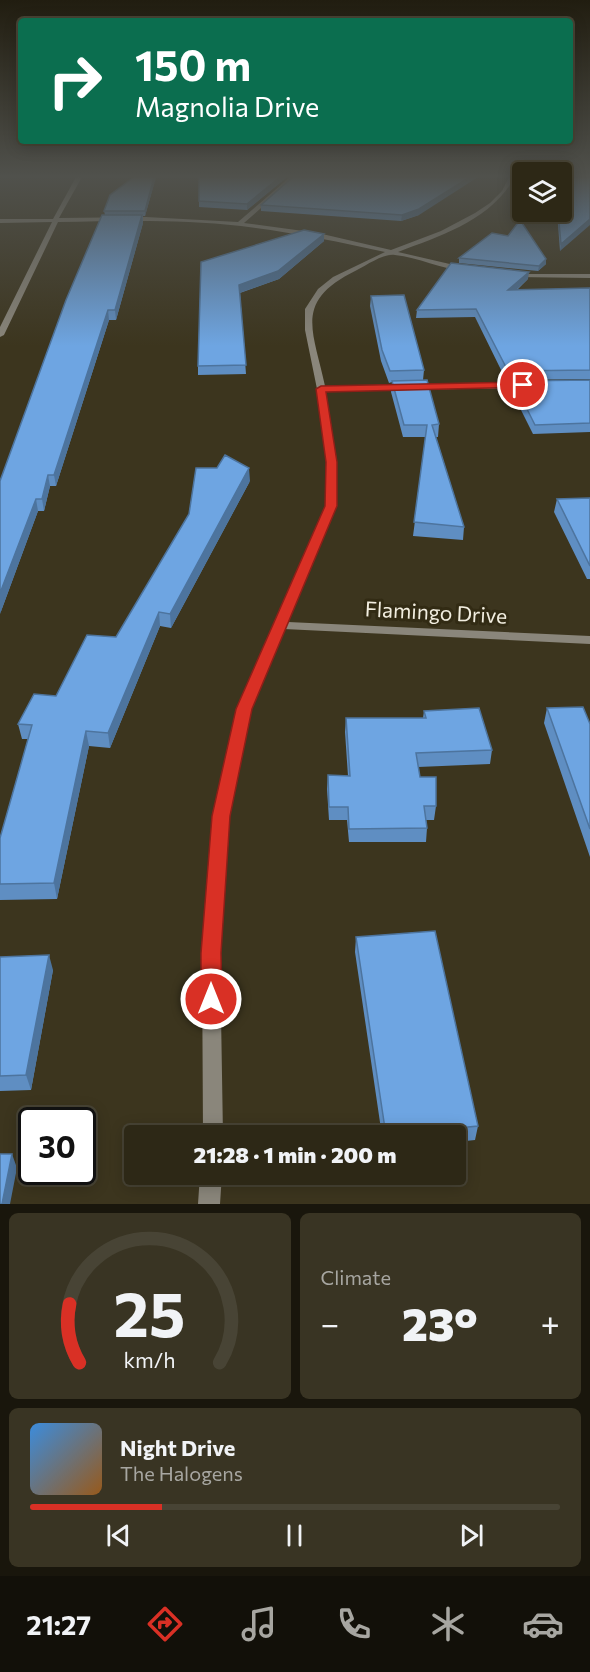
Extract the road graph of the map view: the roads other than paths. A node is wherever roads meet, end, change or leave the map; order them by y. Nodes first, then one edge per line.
1 (50, 233) edge
2 (305, 233) edge
3 (436, 233) edge
4 (392, 252) junction
5 (478, 271) edge
6 (508, 274) edge
7 (590, 276) edge
8 (0, 335) edge
9 (532, 385) edge
10 (321, 389) junction
11 (280, 625) junction
12 (590, 640) edge
13 (213, 1125) edge
14 (210, 1185) edge
15 (209, 1204) edge

1 - 8 street
2 - 4 street
3 - 4 street
4 - 5 street
4 - 10 street
6 - 7 street
9 - 10 street
10 - 11 street
11 - 12 street, Flamingo Drive
11 - 13 street
14 - 15 street

